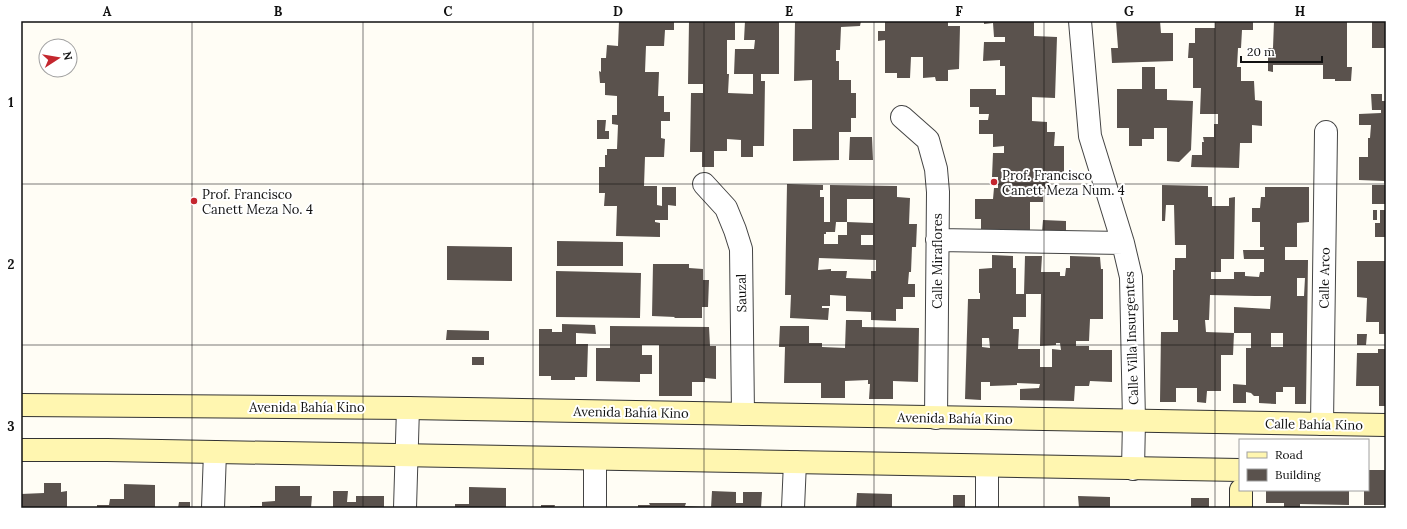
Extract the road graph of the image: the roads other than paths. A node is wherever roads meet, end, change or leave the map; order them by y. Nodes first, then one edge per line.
1 (1080, 21) edge
2 (902, 117) dead end
3 (1326, 132) dead end
4 (704, 184) dead end
5 (937, 240) junction
6 (1123, 243) junction
7 (21, 405) edge
8 (408, 408) junction
9 (743, 414) junction
10 (936, 418) junction
11 (1134, 421) junction
12 (1322, 424) junction
13 (1386, 425) edge
14 (1242, 431) edge
15 (21, 450) edge
16 (215, 452) junction
17 (406, 455) junction
18 (595, 460) junction
19 (795, 462) junction
20 (987, 466) junction
21 (1133, 469) junction
22 (1239, 470) edge
23 (1241, 491) edge
24 (213, 508) edge
25 (405, 508) edge
26 (595, 508) edge
27 (793, 508) edge
28 (987, 508) edge
29 (1241, 508) edge

1 - 6 street, Calle Villa Insurgentes
2 - 5 street, Calle Miraflores
3 - 12 street, Calle Arco
4 - 9 street, Sauzal
5 - 6 street
5 - 10 street, Calle Miraflores
6 - 11 street, Calle Villa Insurgentes
7 - 8 street, Avenida Bahía Kino
8 - 9 street, Avenida Bahía Kino
8 - 17 street
9 - 10 street, Avenida Bahía Kino
10 - 11 street, Avenida Bahía Kino
11 - 14 street, Avenida Bahía Kino
11 - 21 street, Calle Villa Insurgentes
12 - 13 street, Calle Bahía Kino
12 - 14 street, Calle Bahía Kino
15 - 16 street
16 - 17 street
16 - 24 street
17 - 18 street
17 - 25 street
18 - 19 street
18 - 26 street
19 - 20 street
19 - 27 street
20 - 21 street
20 - 28 street
21 - 22 street
23 - 29 street

